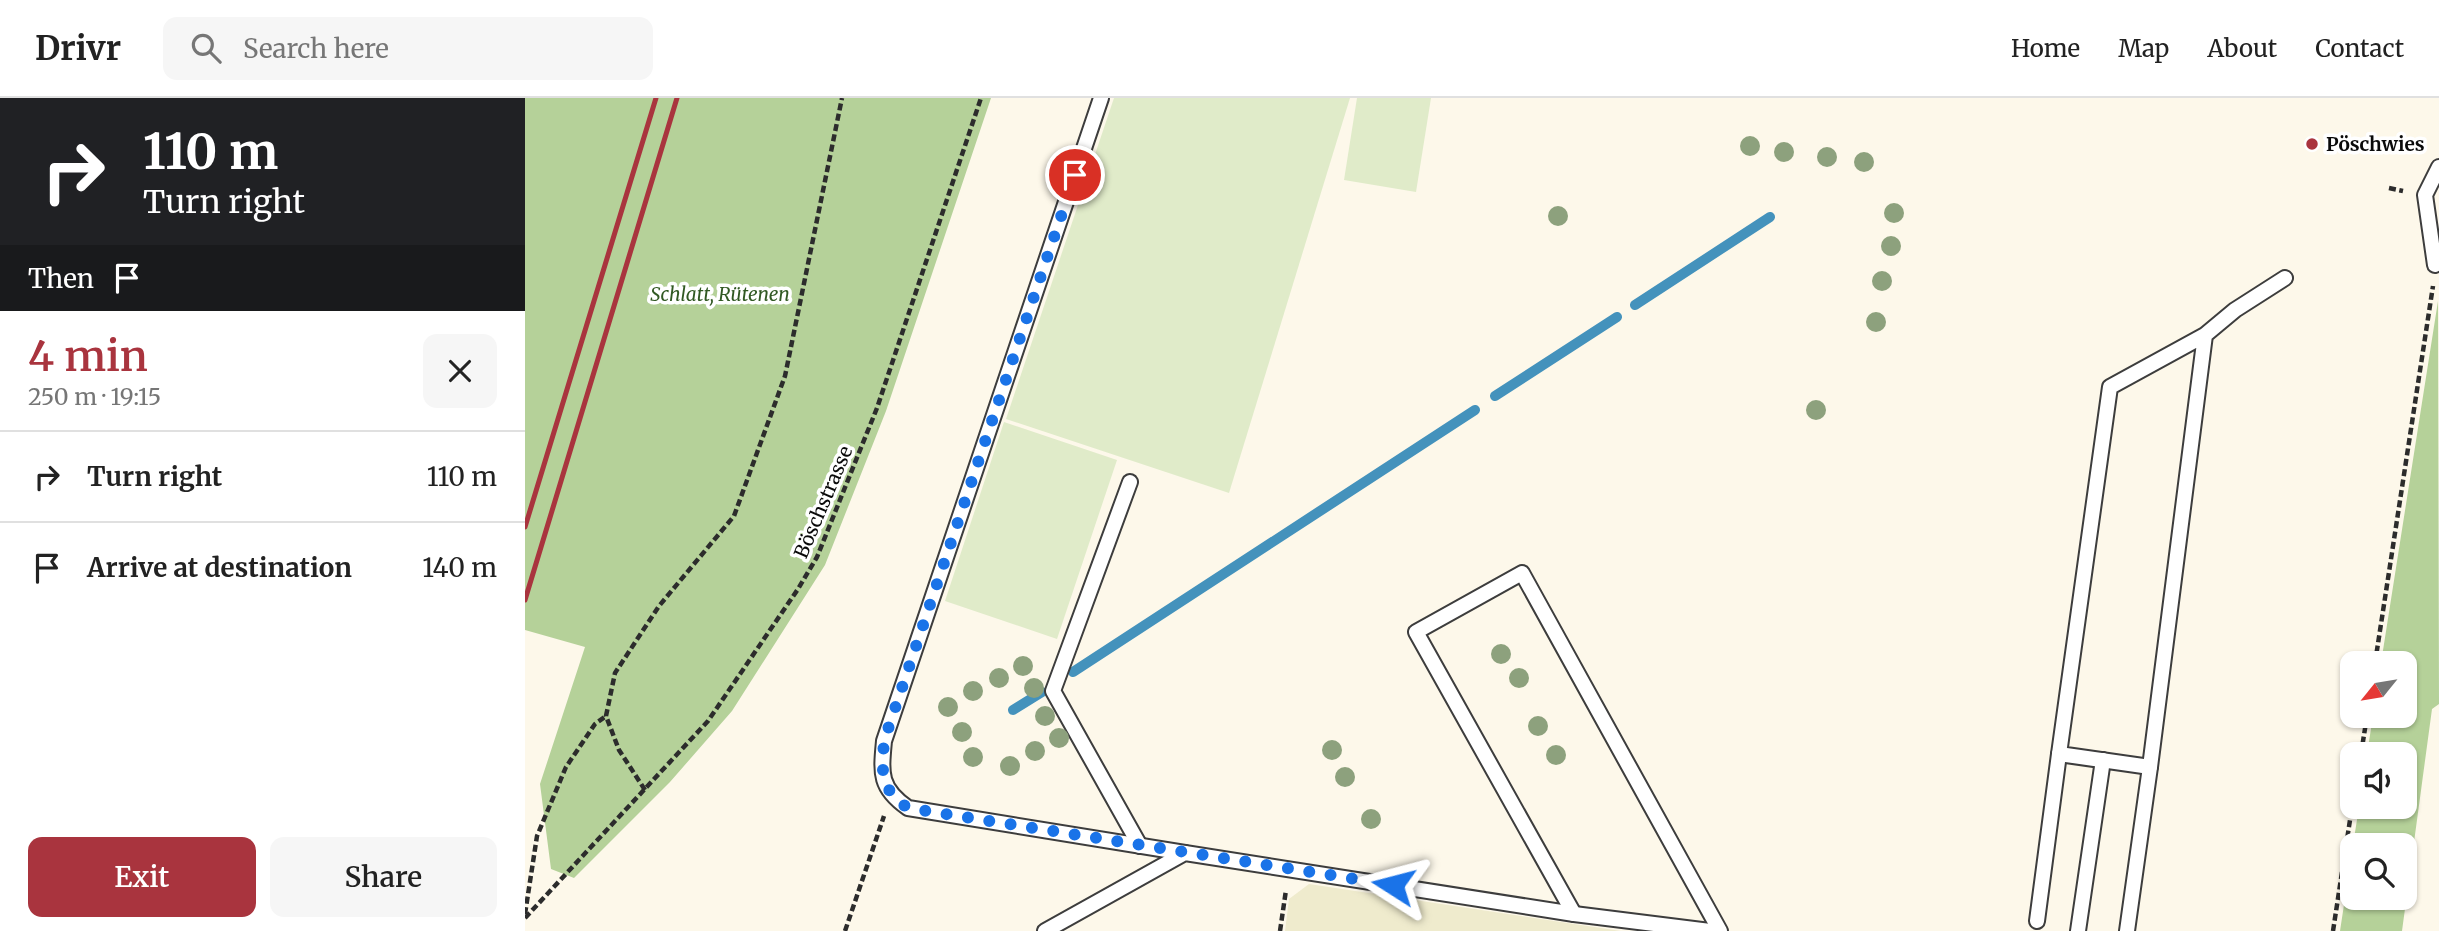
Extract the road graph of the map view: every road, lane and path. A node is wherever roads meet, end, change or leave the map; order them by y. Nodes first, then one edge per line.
1 (842, 98) edge
2 (981, 98) edge
3 (1101, 98) edge
4 (2439, 167) edge
5 (2435, 265) dead end
6 (2285, 278) dead end
7 (2432, 300) dead end
8 (2205, 335) junction
9 (1130, 482) dead end
10 (2377, 651) edge
11 (606, 716) junction
12 (2059, 754) junction
13 (2103, 760) junction
14 (2150, 767) junction
15 (645, 790) junction
16 (890, 796) junction
17 (2351, 819) edge
18 (1140, 846) junction
19 (1185, 853) junction
20 (1289, 869) junction
21 (1574, 914) junction
22 (525, 916) edge
23 (2037, 921) dead end
24 (1676, 929) edge
25 (845, 931) edge
26 (1045, 931) edge
27 (1280, 931) edge
28 (1710, 931) edge
29 (1720, 931) edge
30 (2078, 931) edge
31 (2127, 931) edge
32 (2333, 931) edge

1 - 11 path
2 - 15 path, Böschstrasse
3 - 16 lane
4 - 5 lane
6 - 8 lane
7 - 10 path
8 - 12 lane
8 - 14 lane
9 - 18 lane
11 - 15 path
11 - 22 path
12 - 13 lane
12 - 23 lane
13 - 14 lane
13 - 30 lane
14 - 31 lane
15 - 22 path, Böschstrasse
16 - 18 lane
16 - 25 path
17 - 32 path
18 - 19 lane
19 - 20 lane
19 - 26 lane
20 - 21 lane
20 - 27 path
21 - 24 lane
21 - 29 lane
24 - 28 lane

